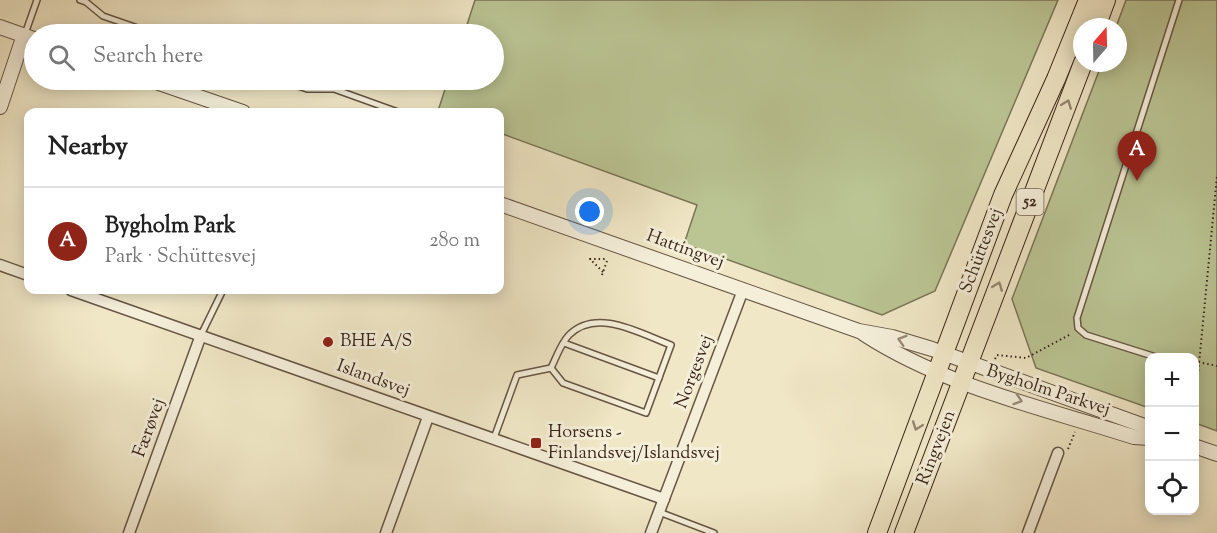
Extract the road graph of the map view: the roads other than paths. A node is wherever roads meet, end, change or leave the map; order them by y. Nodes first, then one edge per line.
1 (37, 0) edge
2 (80, 0) edge
3 (1088, 0) edge
4 (1106, 0) edge
5 (1179, 0) edge
6 (1099, 18) edge
7 (32, 24) edge
8 (126, 24) edge
9 (0, 27) edge
10 (24, 35) edge
11 (24, 49) edge
12 (1080, 72) edge
13 (179, 90) edge
14 (337, 90) edge
15 (0, 107) edge
16 (231, 108) edge
17 (387, 108) edge
18 (504, 205) edge
19 (0, 265) edge
20 (24, 274) edge
21 (743, 290) junction
22 (83, 294) edge
23 (221, 294) edge
24 (859, 331) junction
25 (201, 335) junction
26 (564, 344) junction
27 (944, 353) junction
28 (1146, 353) edge
29 (969, 362) junction
30 (551, 368) junction
31 (937, 372) junction
32 (659, 378) junction
33 (962, 382) junction
34 (428, 417) junction
35 (1145, 427) edge
36 (1145, 438) edge
37 (494, 440) junction
38 (1199, 449) edge
39 (1058, 453) road end
40 (1217, 454) edge
41 (664, 500) junction
42 (659, 512) junction
43 (129, 533) edge
44 (386, 533) edge
45 (651, 533) edge
46 (714, 533) edge
47 (877, 533) edge
48 (904, 533) edge
49 (1028, 533) edge

1 - 7 lane
2 - 8 lane
3 - 27 main road, Schüttesvej / 52
4 - 6 main road
5 - 28 lane
9 - 10 street
11 - 15 street
29 -> 12 main road, Schüttesvej / 52
13 - 16 street
14 - 17 lane
18 - 21 street, Hattingvej
19 - 20 street
21 - 24 street, Hattingvej
21 - 41 street, Norgesvej
22 - 25 street, Islandsvej
23 - 25 lane
27 -> 24 street, Hattingvej
24 - 31 street, Hattingvej
25 - 34 street, Islandsvej
25 - 43 street, Færøvej
26 - 30 lane
26 - 32 lane
26 - 32 lane
27 - 29 street, Bygholm Parkvej
27 - 31 main road, Schüttesvej / 52
29 - 33 main road, Ringvejen / 52
29 - 35 street, Bygholm Parkvej
30 - 32 lane
30 - 37 lane
31 - 33 street, Bygholm Parkvej
31 -> 47 main road, Ringvejen / 52
33 -> 36 street, Bygholm Parkvej
33 - 48 main road, Ringvejen / 52
34 - 37 street, Islandsvej
34 - 44 street
37 - 41 street, Islandsvej
38 - 40 street
39 - 49 street
41 - 42 street, Norgesvej
42 - 45 street, Norgesvej
42 - 46 lane

